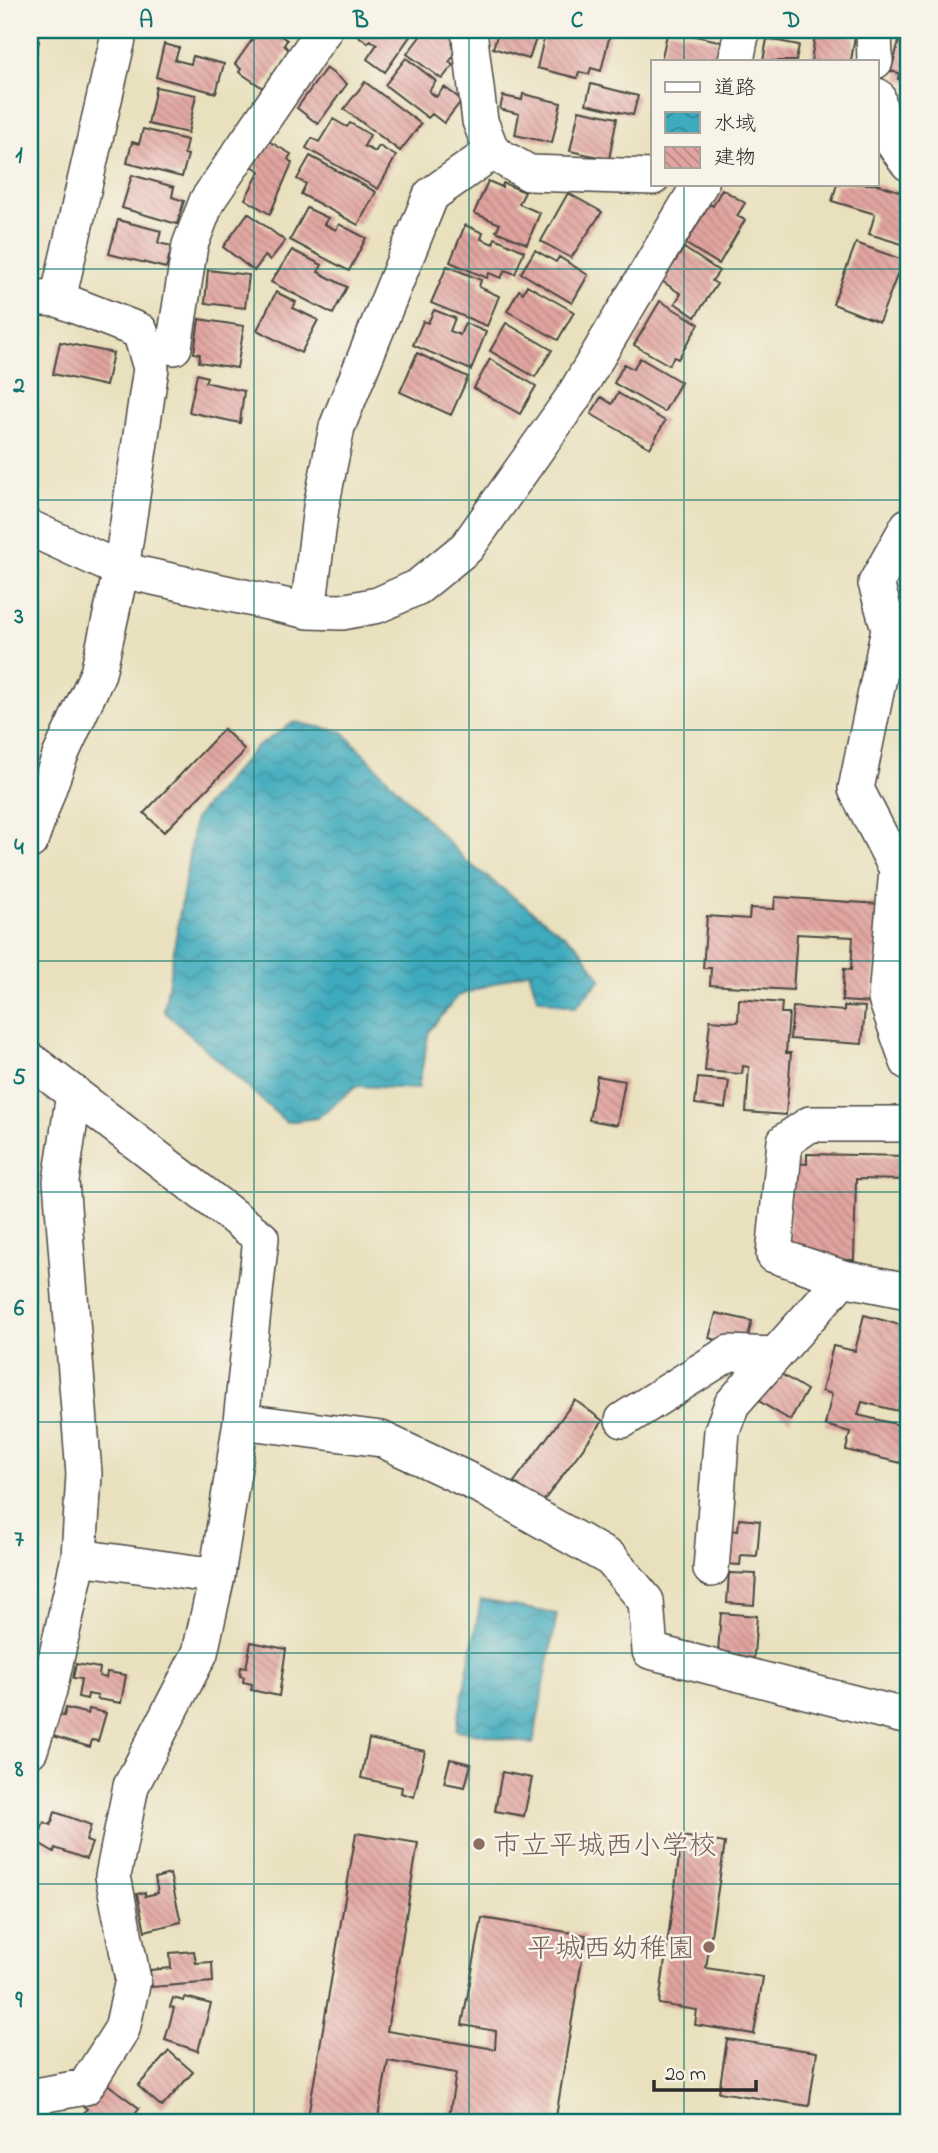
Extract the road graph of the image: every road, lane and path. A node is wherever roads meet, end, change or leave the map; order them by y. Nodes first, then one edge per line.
1 (120, 30) edge
2 (324, 30) edge
3 (469, 30) edge
4 (742, 30) edge
5 (874, 30) edge
6 (736, 60) edge
7 (875, 60) edge
8 (878, 102) edge
9 (492, 152) junction
10 (908, 163) edge
11 (651, 177) edge
12 (699, 186) edge
13 (44, 298) edge
14 (174, 346) dead end
15 (908, 526) edge
16 (30, 528) edge
17 (121, 570) junction
18 (308, 611) junction
19 (30, 841) edge
20 (30, 1060) edge
21 (908, 1062) edge
22 (74, 1093) junction
23 (908, 1124) edge
24 (843, 1278) junction
25 (908, 1291) edge
26 (774, 1355) junction
27 (623, 1420) dead end
28 (241, 1421) junction
29 (79, 1557) junction
30 (711, 1569) dead end
31 (217, 1576) junction
32 (40, 1688) edge
33 (908, 1717) edge
34 (30, 1751) edge
35 (30, 2097) edge

1 - 13 street
2 - 14 street
3 - 9 street
4 - 6 street
5 - 7 street
8 - 10 street
9 - 11 street
9 - 18 street
12 - 18 street
13 - 17 street
15 - 21 street
16 - 17 street
17 - 18 street
17 - 19 street
20 - 22 street
22 - 28 street
22 - 29 street
23 - 24 street
24 - 25 street
24 - 26 street
26 - 27 street
26 - 30 street
28 - 31 street
28 - 33 street
29 - 31 street
29 - 32 street
31 - 35 street
32 - 34 street

